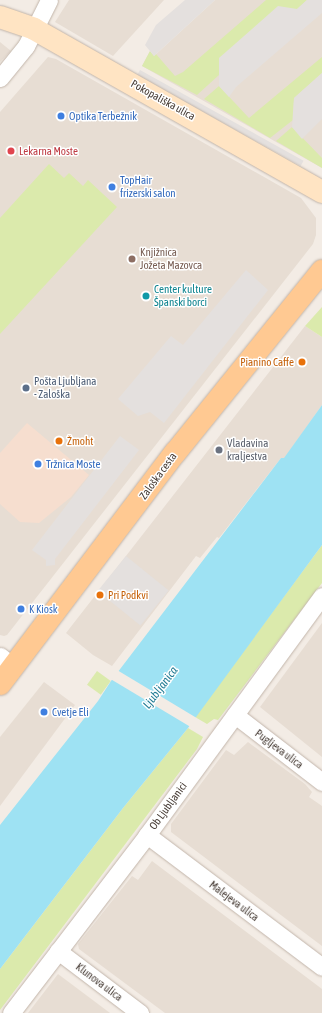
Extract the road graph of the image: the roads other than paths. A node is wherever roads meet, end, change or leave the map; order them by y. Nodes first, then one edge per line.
1 (49, 0) edge
2 (0, 18) edge
3 (34, 29) junction
4 (0, 78) edge
5 (322, 192) edge
6 (322, 271) edge
7 (322, 596) edge
8 (7, 662) edge
9 (0, 684) edge
10 (235, 715) junction
11 (322, 782) edge
12 (147, 834) junction
13 (58, 951) junction
14 (322, 967) edge
15 (11, 1013) edge
16 (140, 1013) edge

1 - 3 street
2 - 3 street, Pokopališka ulica
3 - 4 street
3 - 5 street, Pokopališka ulica
6 - 8 main road, Zaloška cesta
7 - 10 street, Ob Ljubljanici
8 - 9 main road, Zaloška cesta
10 - 11 street, Pugljeva ulica
10 - 12 street, Ob Ljubljanici
12 - 13 street, Ob Ljubljanici
12 - 14 street, Malejeva ulica
13 - 15 street, Ob Ljubljanici
13 - 16 street, Klunova ulica

